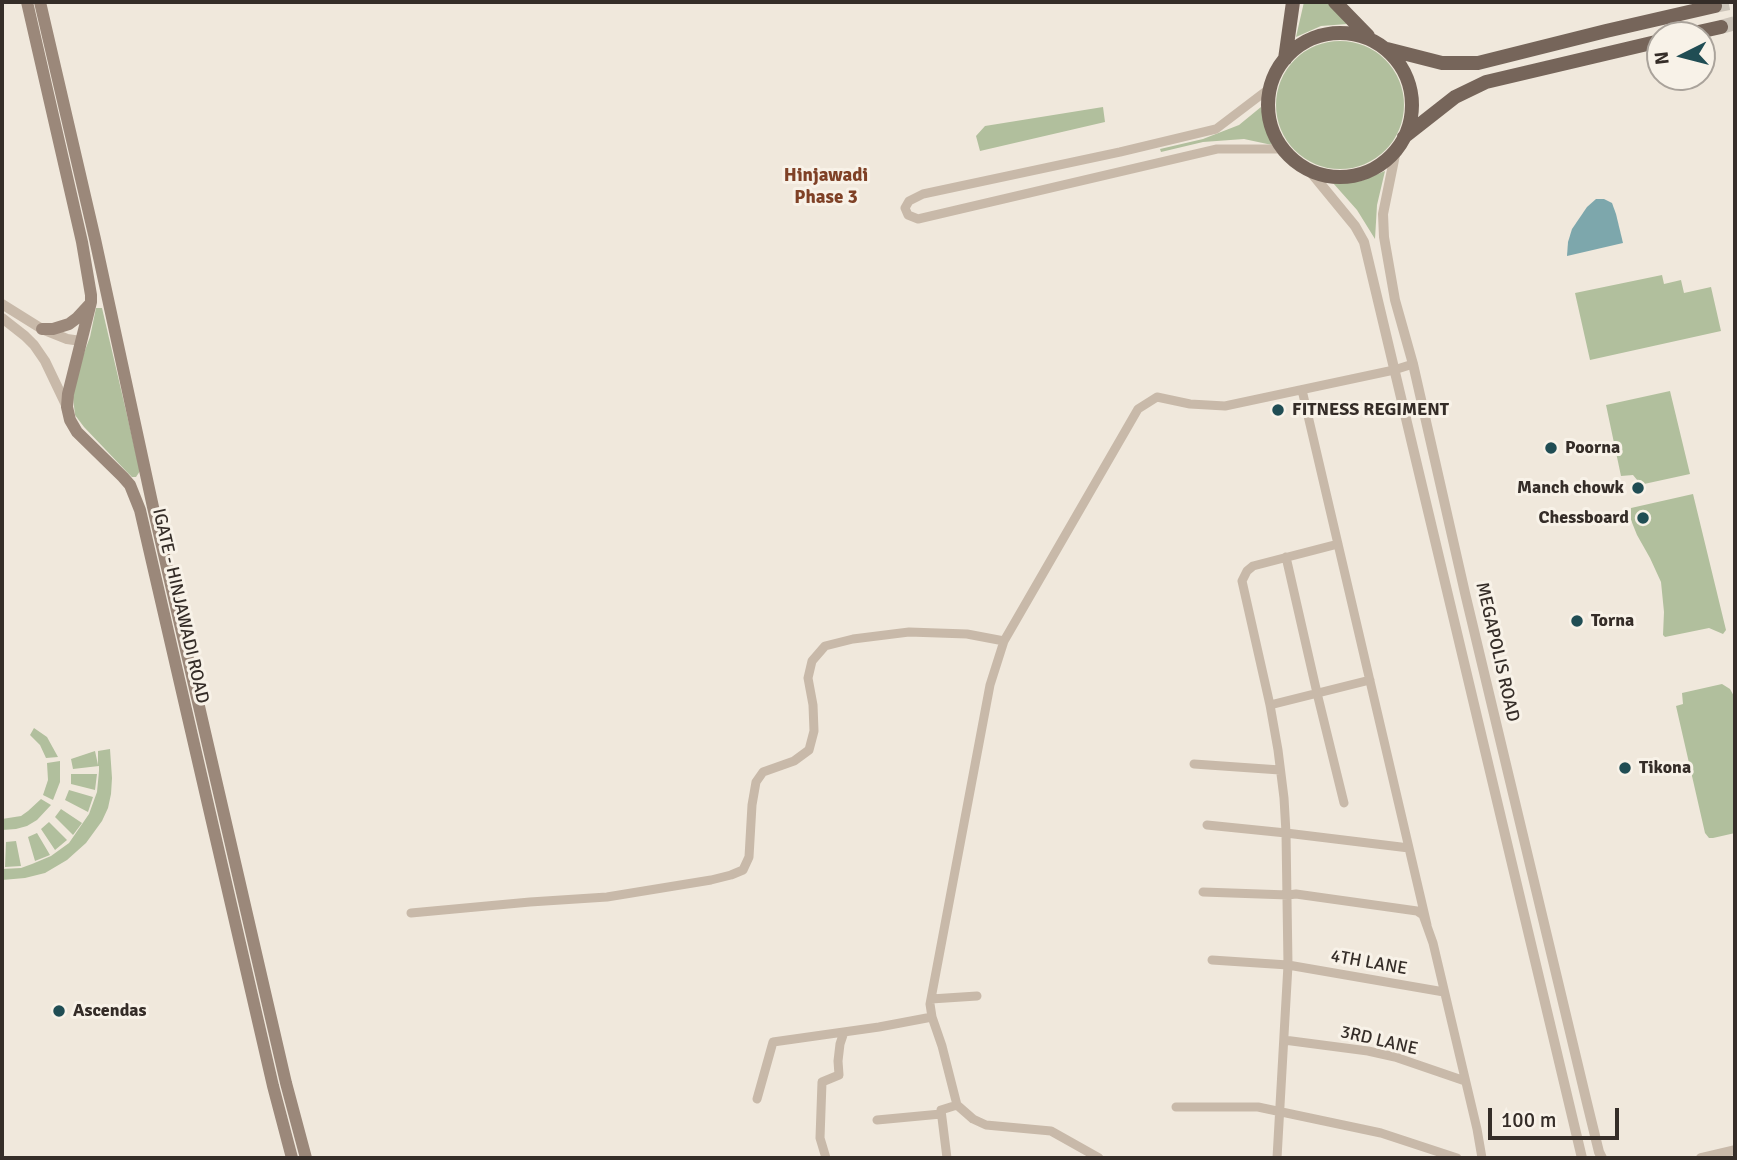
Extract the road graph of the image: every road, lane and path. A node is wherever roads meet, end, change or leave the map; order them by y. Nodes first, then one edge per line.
1 (27, 2) edge
2 (40, 2) edge
3 (1293, 2) edge
4 (1335, 2) edge
5 (1715, 6) dead end
6 (1720, 27) tunnel mouth
7 (1716, 28) edge
8 (1372, 40) junction
9 (1646, 44) edge
10 (1385, 49) junction
11 (1284, 59) junction
12 (51, 80) junction
13 (1270, 88) junction
14 (1404, 137) junction
15 (1284, 149) junction
16 (1396, 150) junction
17 (1308, 170) junction
18 (91, 302) junction
19 (2, 304) edge
20 (2, 318) edge
21 (42, 329) junction
22 (81, 341) junction
23 (1413, 364) junction
24 (1394, 370) junction
25 (1301, 390) junction
26 (67, 407) junction
27 (147, 481) junction
28 (130, 485) junction
29 (1338, 544) junction
30 (1286, 557) junction
31 (1004, 640) junction
32 (1370, 680) junction
33 (1317, 693) junction
34 (1270, 705) junction
35 (1194, 764) dead end
36 (1280, 770) junction
37 (1344, 803) dead end
38 (1207, 825) dead end
39 (1286, 833) junction
40 (1409, 848) junction
41 (1203, 892) dead end
42 (1288, 895) junction
43 (411, 913) dead end
44 (1427, 925) junction
45 (1212, 960) dead end
46 (1288, 965) junction
47 (1444, 992) junction
48 (977, 996) dead end
49 (931, 999) junction
50 (932, 1017) junction
51 (844, 1032) junction
52 (1284, 1040) junction
53 (1465, 1081) junction
54 (757, 1099) dead end
55 (957, 1105) junction
56 (1176, 1107) dead end
57 (1279, 1112) junction
58 (941, 1114) junction
59 (877, 1120) dead end
60 (1735, 1150) edge
61 (292, 1158) edge
62 (306, 1158) edge
63 (826, 1158) edge
64 (947, 1158) edge
65 (1099, 1158) edge
66 (1277, 1158) edge
67 (1457, 1158) edge
68 (1482, 1158) edge
69 (1583, 1158) edge
70 (1602, 1158) edge
71 (1702, 1158) edge

1 - 12 main road, IGATE - HINJAWADI ROAD
2 - 12 main road, IGATE - HINJAWADI ROAD
3 - 11 main road
4 - 8 main road
5 - 10 main road
6 - 7 main road
8 - 10 main road
8 - 11 main road
9 - 14 main road
10 - 14 main road
11 - 13 main road
12 - 18 main road, IGATE - HINJAWADI ROAD
12 - 27 main road, IGATE - HINJAWADI ROAD
13 - 15 main road
13 - 15 street
14 - 16 main road
15 - 17 main road
16 - 17 main road
16 - 23 street, MEGAPOLIS ROAD
17 - 24 street, MEGAPOLIS ROAD
18 - 21 main road
18 - 22 main road, IGATE - HINJAWADI ROAD
19 - 21 street
20 - 26 street
21 - 22 street
22 - 26 main road, IGATE - HINJAWADI ROAD
23 - 24 street
23 - 70 street, MEGAPOLIS ROAD
24 - 25 street
24 - 69 street, MEGAPOLIS ROAD
25 - 29 street
25 - 31 street
26 - 28 main road, IGATE - HINJAWADI ROAD
27 - 28 main road
27 - 62 main road, IGATE - HINJAWADI ROAD
28 - 61 main road, IGATE - HINJAWADI ROAD
29 - 30 street
29 - 32 street
30 - 33 street
30 - 34 street
31 - 43 street
31 - 49 street
32 - 33 street
32 - 40 street
33 - 34 street
33 - 37 street
34 - 36 street
35 - 36 street
36 - 39 street
38 - 39 street
39 - 40 street
39 - 42 street
40 - 44 street
41 - 42 street
42 - 44 street
42 - 46 street
44 - 47 street
45 - 46 street, 4TH LANE
46 - 47 street, 4TH LANE
46 - 52 street
47 - 53 street
48 - 49 street
49 - 50 street
50 - 51 street
50 - 55 street
51 - 54 street
51 - 63 street
52 - 53 street, 3RD LANE
52 - 57 street
53 - 68 street
55 - 58 street
55 - 65 street
56 - 57 street
57 - 66 street
57 - 67 street
58 - 59 street
58 - 64 street
60 - 71 street

